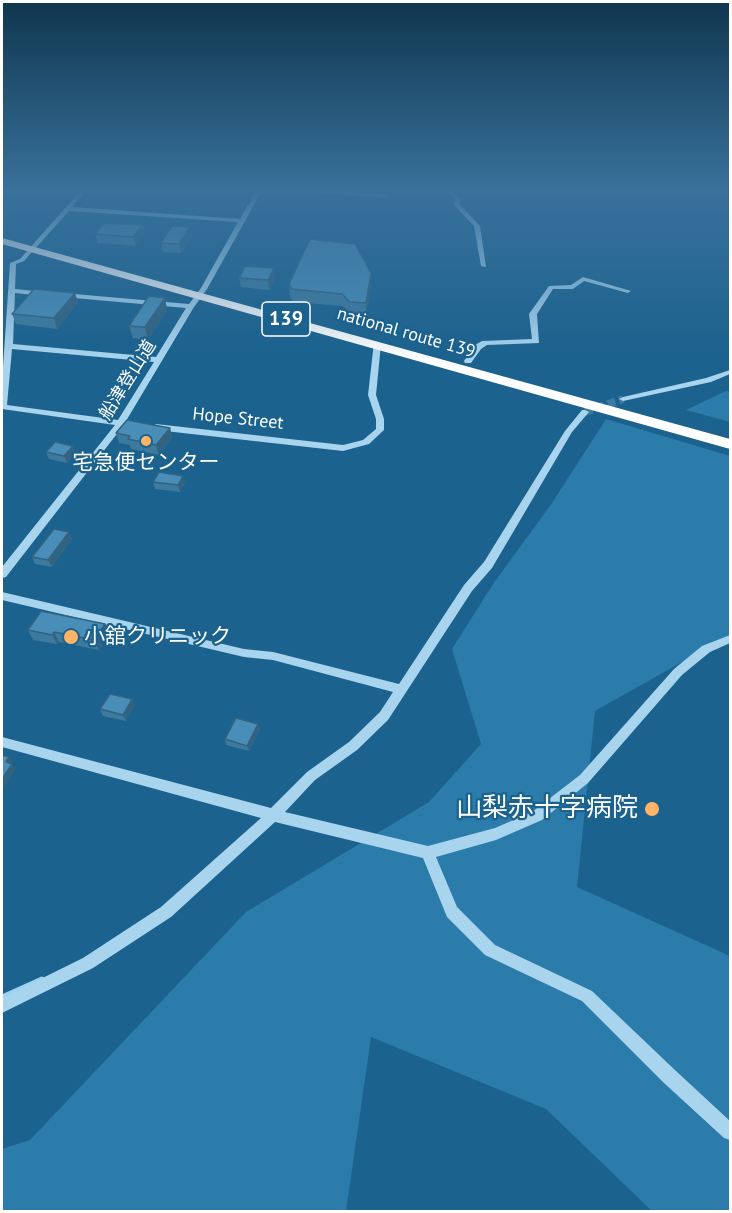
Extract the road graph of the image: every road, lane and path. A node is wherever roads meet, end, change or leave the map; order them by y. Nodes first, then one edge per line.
1 (34, 246) joint
2 (229, 246) edge
3 (480, 246) edge
4 (484, 266) dead end
5 (12, 291) junction
6 (628, 291) dead end
7 (202, 292) junction
8 (48, 294) edge
9 (59, 295) edge
10 (191, 306) junction
11 (377, 344) junction
12 (9, 345) junction
13 (159, 360) junction
14 (468, 362) junction
15 (730, 372) edge
16 (623, 399) tunnel mouth
17 (5, 407) edge
18 (585, 412) tunnel mouth
19 (2, 418) edge
20 (120, 424) junction
21 (730, 434) edge
22 (730, 444) edge
23 (2, 574) edge
24 (2, 596) edge
25 (730, 639) edge
26 (402, 690) junction
27 (2, 742) edge
28 (273, 814) junction
29 (428, 853) junction
30 (2, 1006) edge
31 (730, 1132) edge

1 - 5 street
1 - 7 highway, national route 139 / 139
2 - 7 street, 船津登山道
3 - 4 street
5 - 8 street
5 - 12 street
6 - 14 street
7 - 10 street, 船津登山道
7 - 11 highway, national route 139 / 139
7 - 14 highway, national route 139 / 139
9 - 10 street
10 - 13 street, 船津登山道
11 - 20 street, Hope Street
11 - 22 highway, national route 139 / 139
12 - 13 street
12 - 17 street
13 - 20 street, 船津登山道
14 - 21 highway, national route 139 / 139
15 - 16 street
17 - 19 street
17 - 20 street, Hope Street
18 - 26 street
20 - 23 street, 船津登山道
24 - 26 street
25 - 29 street
26 - 28 street
27 - 28 street
28 - 29 street
28 - 30 street
29 - 31 street

